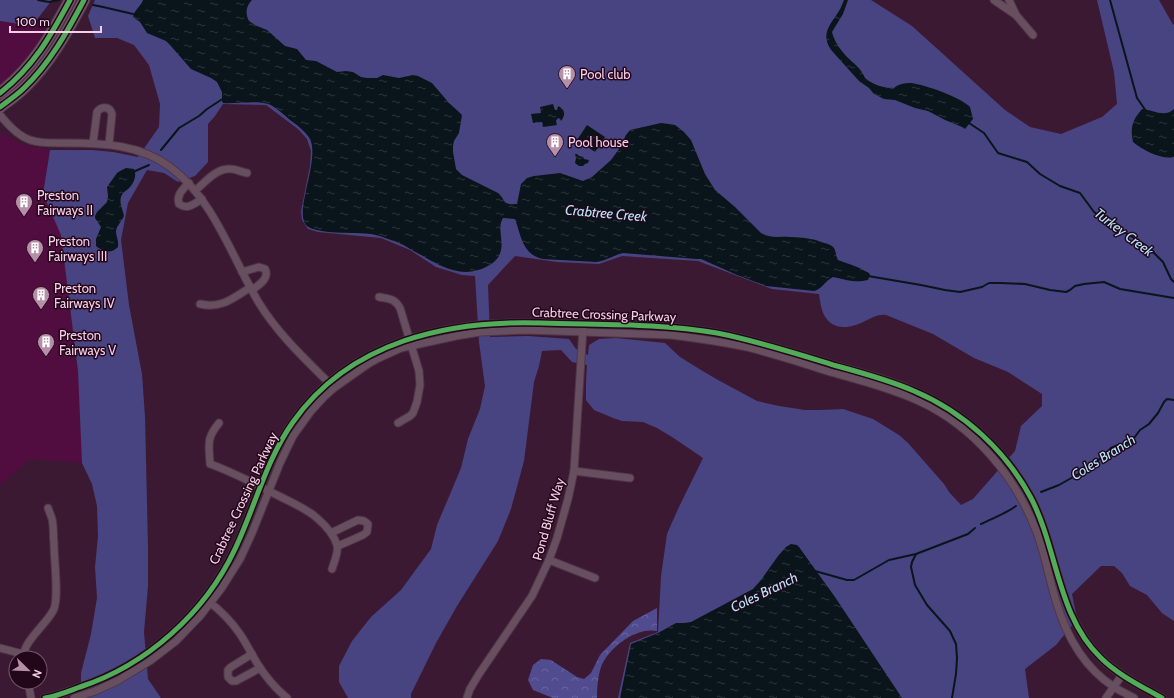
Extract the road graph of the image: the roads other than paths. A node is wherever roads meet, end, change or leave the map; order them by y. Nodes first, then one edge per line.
1 (70, 0) edge
2 (84, 0) edge
3 (994, 0) edge
4 (1009, 0) edge
5 (1016, 15) junction
6 (1034, 35) dead end
7 (0, 93) edge
8 (0, 107) edge
9 (0, 115) edge
10 (93, 143) junction
11 (109, 144) junction
12 (247, 173) dead end
13 (189, 183) junction
14 (196, 190) junction
15 (202, 199) junction
16 (242, 272) junction
17 (252, 289) junction
18 (379, 297) dead end
19 (200, 304) dead end
20 (584, 324) junction
21 (583, 332) junction
22 (410, 342) junction
23 (331, 385) junction
24 (219, 423) dead end
25 (398, 423) dead end
26 (574, 471) junction
27 (630, 478) dead end
28 (261, 487) junction
29 (268, 491) junction
30 (48, 508) dead end
31 (331, 533) junction
32 (338, 546) junction
33 (549, 560) junction
34 (332, 569) dead end
35 (595, 578) dead end
36 (207, 600) junction
37 (25, 650) edge
38 (252, 654) junction
39 (260, 668) junction
40 (1122, 675) junction
41 (1113, 687) junction
42 (45, 698) edge
43 (74, 698) edge
44 (287, 698) edge
45 (467, 698) edge
46 (1106, 698) edge
47 (1134, 698) edge
48 (1162, 698) edge

1 - 7 main road
2 - 8 main road
3 - 5 street
4 - 5 street
5 - 6 street
9 - 10 street
10 - 11 street
10 - 11 street
11 - 13 street
12 - 14 street
13 - 14 street
13 - 15 street
14 - 15 street
15 - 16 street
16 - 17 street
16 - 17 street
17 - 19 street
17 - 23 street
18 - 22 street
20 - 21 street, Pond Bluff Way
20 - 22 street, Crabtree Crossing Parkway
20 - 40 street, Crabtree Crossing Parkway
21 - 22 street, Crabtree Crossing Parkway
21 - 26 street, Pond Bluff Way
21 - 41 street, Crabtree Crossing Parkway
22 - 23 street, Crabtree Crossing Parkway
22 - 25 street
23 - 28 street, Crabtree Crossing Parkway
23 - 29 street, Crabtree Crossing Parkway
24 - 28 street
26 - 27 street
26 - 33 street, Pond Bluff Way
28 - 29 street
28 - 36 street, Crabtree Crossing Parkway
29 - 31 street
29 - 36 street, Crabtree Crossing Parkway
30 - 37 street
31 - 32 street
31 - 32 street
32 - 34 street
33 - 35 street
33 - 45 street, Pond Bluff Way
36 - 38 street
36 - 42 street, Crabtree Crossing Parkway
36 - 43 street, Crabtree Crossing Parkway
38 - 39 street
38 - 39 street
39 - 44 street
40 - 41 street
40 - 48 street, Crabtree Crossing Parkway
41 - 46 street
41 - 47 street, Crabtree Crossing Parkway

